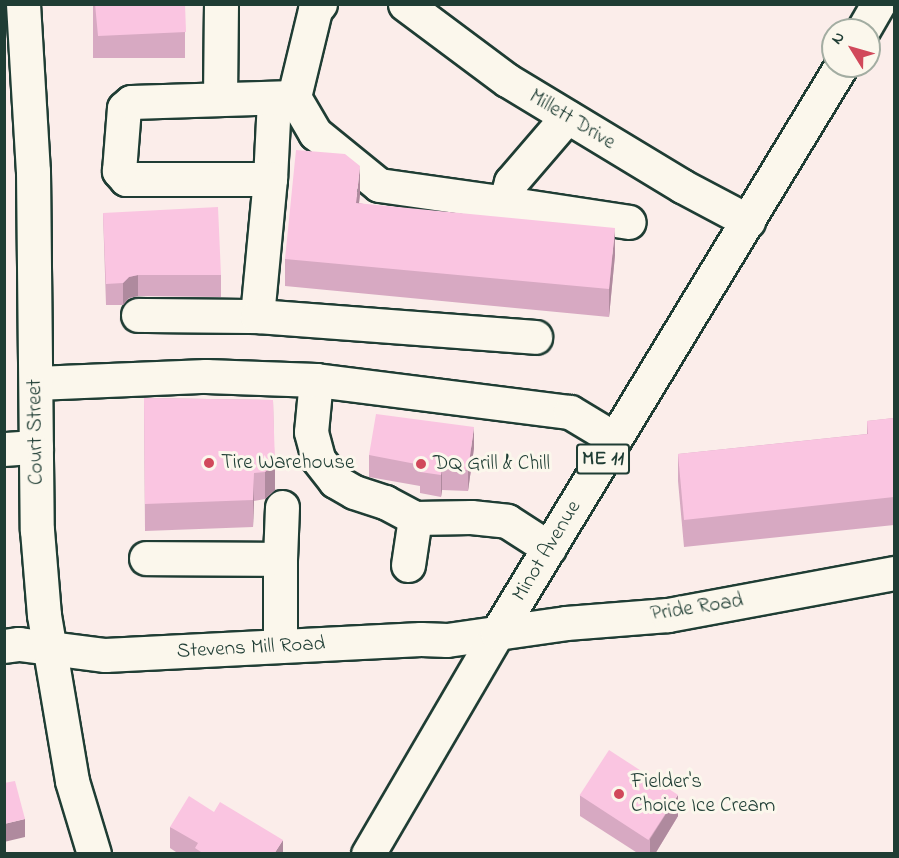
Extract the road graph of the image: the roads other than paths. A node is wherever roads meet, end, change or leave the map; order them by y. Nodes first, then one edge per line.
1 (23, 4) edge
2 (221, 4) edge
3 (320, 4) edge
4 (405, 4) edge
5 (878, 4) edge
6 (870, 18) edge
7 (835, 78) edge
8 (284, 98) junction
9 (220, 99) junction
10 (567, 117) junction
11 (270, 179) junction
12 (505, 204) junction
13 (748, 221) junction
14 (629, 222) dead end
15 (138, 315) dead end
16 (257, 316) junction
17 (535, 337) dead end
18 (316, 380) junction
19 (36, 383) junction
20 (615, 439) junction
21 (20, 448) edge
22 (282, 507) dead end
23 (415, 518) junction
24 (549, 548) junction
25 (147, 558) dead end
26 (280, 559) junction
27 (408, 565) dead end
28 (894, 573) edge
29 (497, 633) junction
30 (4, 646) edge
31 (280, 646) junction
32 (50, 648) junction
33 (94, 854) edge
34 (368, 854) edge

1 - 19 main road, Court Street
2 - 9 main road
3 - 8 main road
4 - 10 main road, Millett Drive
5 - 6 main road
7 - 13 main road, Minot Avenue / ME 11
8 - 9 main road
8 - 11 main road
8 - 12 main road
9 - 11 main road
10 - 12 main road
10 - 13 main road, Millett Drive
11 - 16 main road
12 - 14 main road
13 - 20 main road, Minot Avenue / ME 11
15 - 16 main road
16 - 17 main road
18 - 19 main road
18 - 20 main road
18 - 23 main road
19 - 21 main road, Court Street
20 - 24 main road, Minot Avenue / ME 11
21 - 32 main road, Court Street
22 - 26 main road
23 - 24 main road
23 - 27 main road
24 - 29 main road, Minot Avenue / ME 11
25 - 26 main road
26 - 31 main road
28 - 29 main road, Pride Road
29 - 31 main road, Stevens Mill Road
29 - 34 main road, Minot Avenue / ME 11
30 - 32 main road, Stevens Mill Road
31 - 32 main road, Stevens Mill Road
32 - 33 main road, Court Street

